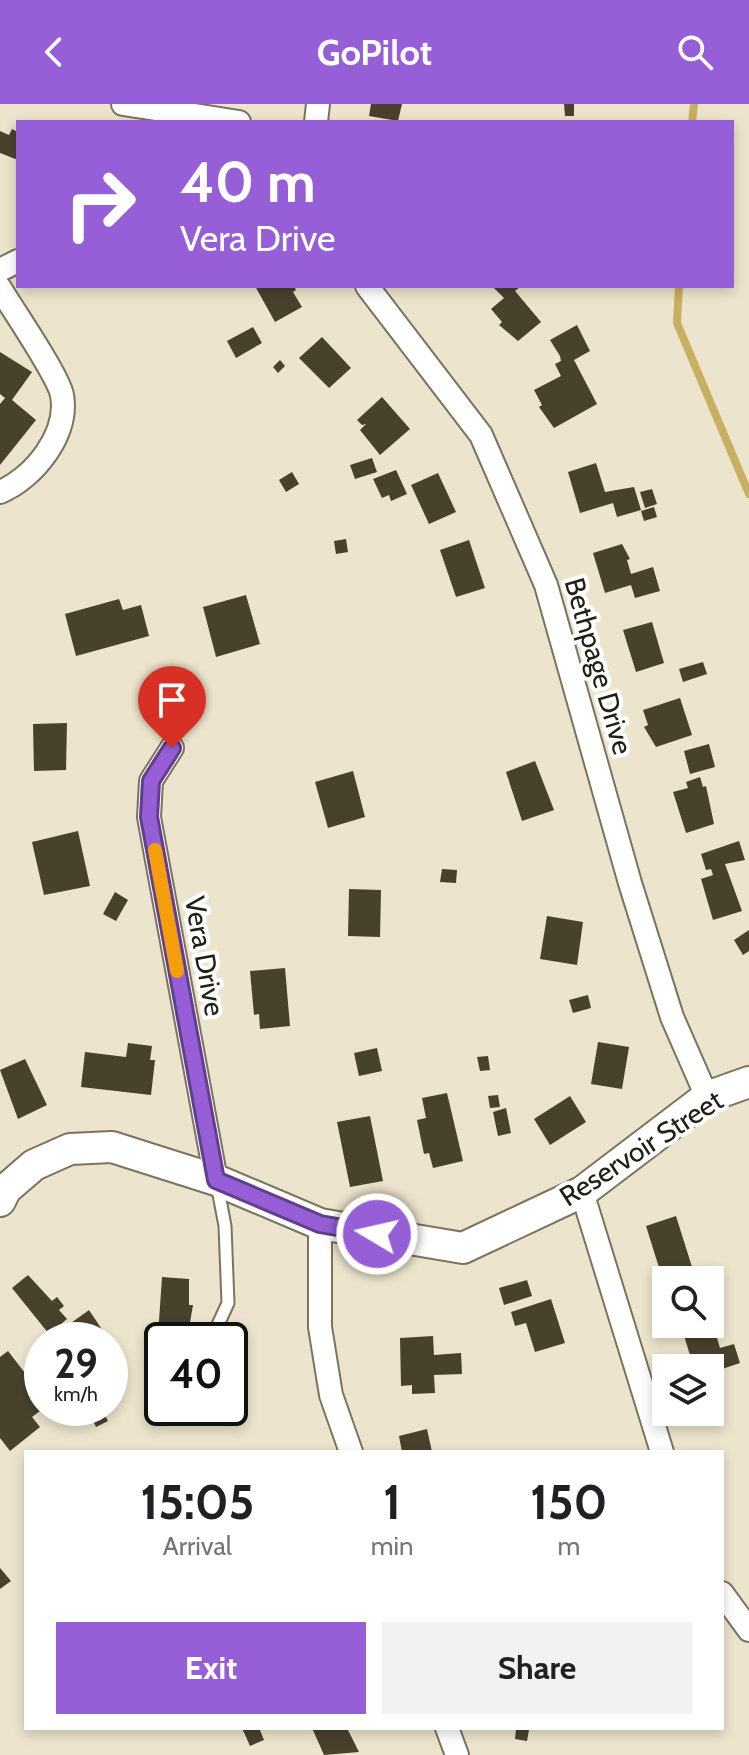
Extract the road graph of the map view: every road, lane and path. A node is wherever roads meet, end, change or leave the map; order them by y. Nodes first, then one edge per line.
1 (133, 112) edge
2 (218, 120) edge
3 (0, 288) edge
4 (369, 288) edge
5 (0, 492) edge
6 (172, 748) dead end
7 (749, 1082) edge
8 (707, 1097) junction
9 (216, 1180) junction
10 (582, 1192) junction
11 (0, 1201) edge
12 (320, 1224) junction
13 (219, 1322) edge
14 (350, 1450) edge
15 (661, 1450) edge
16 (724, 1596) edge
17 (749, 1630) edge
18 (448, 1730) edge
19 (457, 1755) edge

1 - 2 street
3 - 5 street
4 - 8 street, Bethpage Drive
6 - 9 street, Vera Drive
7 - 8 street, Reservoir Street
8 - 10 street, Reservoir Street
9 - 11 street, Reservoir Street
9 - 12 street, Reservoir Street
9 - 13 lane
10 - 12 street, Reservoir Street
10 - 15 street
12 - 14 street
16 - 17 street
18 - 19 street

